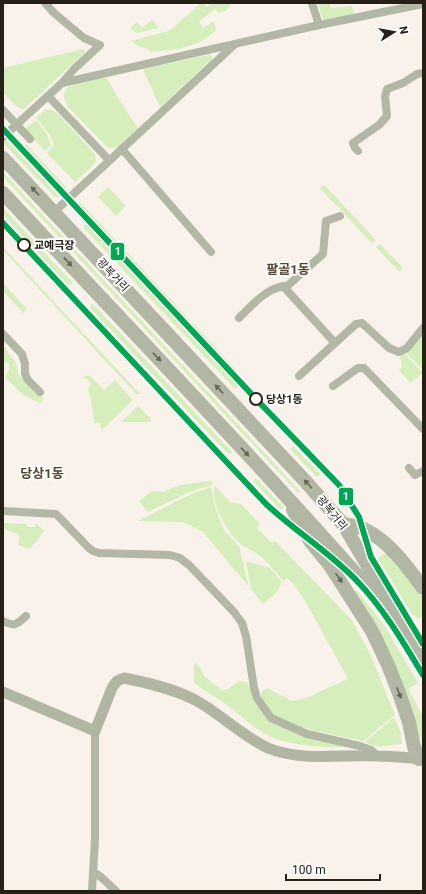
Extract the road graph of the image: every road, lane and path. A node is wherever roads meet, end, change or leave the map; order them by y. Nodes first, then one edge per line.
1 (46, 3) edge
2 (312, 3) edge
3 (423, 4) edge
4 (320, 25) junction
5 (235, 45) junction
6 (423, 73) edge
7 (62, 83) junction
8 (48, 96) junction
9 (3, 110) edge
10 (3, 136) edge
11 (30, 139) dead end
12 (122, 149) junction
13 (358, 151) dead end
14 (5, 159) edge
15 (109, 160) junction
16 (3, 193) edge
17 (54, 212) junction
18 (340, 216) dead end
19 (211, 252) dead end
20 (286, 288) junction
21 (240, 318) dead end
22 (423, 328) edge
23 (3, 334) edge
24 (335, 343) junction
25 (299, 376) dead end
26 (333, 386) dead end
27 (40, 392) dead end
28 (423, 429) edge
29 (409, 468) dead end
30 (423, 471) edge
31 (289, 498) junction
32 (3, 511) edge
33 (343, 524) junction
34 (423, 588) edge
35 (26, 616) dead end
36 (3, 621) edge
37 (403, 627) junction
38 (423, 659) edge
39 (3, 692) edge
40 (95, 731) junction
41 (377, 756) junction
42 (421, 759) edge
43 (94, 872) junction
44 (92, 891) edge
45 (116, 891) edge

1 - 7 street
2 - 4 street
3 - 4 street
4 - 5 street
5 - 7 street
5 - 12 street
6 - 13 street
7 - 8 street
8 - 10 street
8 - 15 street
9 - 11 street
12 - 15 street
12 - 19 street
17 -> 14 highway, 광복거리
15 - 17 street
16 -> 31 highway, 광복거리
33 -> 17 highway, 광복거리
18 - 20 street
20 - 21 street
20 - 24 street
22 - 24 street
23 - 27 street
24 - 25 street
26 - 28 street
29 - 30 street
31 - 37 highway, 광복거리
31 -> 42 highway
32 - 41 street
33 - 34 highway
33 - 37 highway, 광복거리
35 - 36 street
37 - 38 highway
39 - 40 street
40 - 41 street
40 - 43 street
41 - 42 street
43 - 44 street
43 - 45 street

